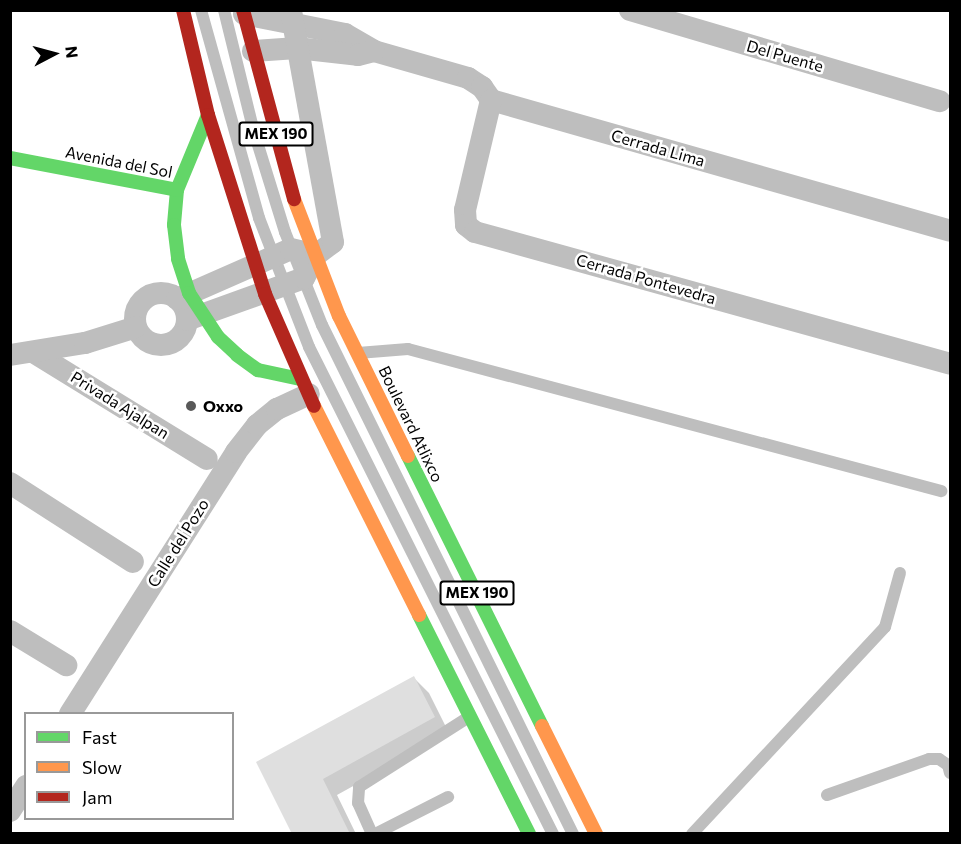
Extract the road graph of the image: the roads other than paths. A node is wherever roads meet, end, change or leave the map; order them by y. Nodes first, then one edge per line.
1 (183, 10) edge
2 (201, 10) edge
3 (630, 10) edge
4 (237, 12) edge
5 (292, 17) edge
6 (297, 48) junction
7 (253, 51) junction
8 (374, 51) junction
9 (491, 100) junction
10 (940, 101) dead end
11 (208, 116) junction
12 (10, 158) edge
13 (177, 190) junction
14 (951, 231) edge
15 (316, 255) junction
16 (273, 257) junction
17 (284, 286) junction
18 (183, 296) junction
19 (195, 318) junction
20 (136, 327) junction
21 (33, 352) junction
22 (357, 353) junction
23 (10, 356) edge
24 (951, 364) edge
25 (304, 387) junction
26 (207, 459) dead end
27 (10, 483) edge
28 (941, 491) dead end
29 (133, 562) dead end
30 (900, 573) dead end
31 (10, 631) edge
32 (66, 665) dead end
33 (71, 712) edge
34 (470, 717) junction
35 (951, 773) edge
36 (24, 789) edge
37 (827, 795) dead end
38 (448, 797) dead end
39 (10, 811) edge
40 (374, 834) edge
41 (530, 834) edge
42 (553, 834) edge
43 (573, 834) edge
44 (596, 834) edge
45 (692, 834) edge

1 - 11 main road, MEX 190
2 - 16 lane
3 - 10 street, Del Puente
4 - 5 street, Cerrada Lima
4 - 7 main road, Boulevard Atlixco / MEX 190
4 - 16 lane
5 - 6 street
5 - 8 street, Cerrada Lima
6 - 7 street, Cerrada Lima
6 - 8 street, Cerrada Lima
6 - 15 street
7 - 15 main road, Boulevard Atlixco / MEX 190
8 - 9 street, Cerrada Lima
9 - 14 street, Cerrada Lima
9 - 24 street, Cerrada Pontevedra
11 - 13 main road, Avenida del Sol
11 - 16 main road, MEX 190
12 - 13 main road, Avenida del Sol
13 - 18 main road
15 - 16 street
15 - 17 street
15 - 22 main road, Boulevard Atlixco / MEX 190
16 - 17 main road, MEX 190
16 - 17 lane
16 - 17 lane
16 - 18 street
17 - 19 street
17 - 25 main road, MEX 190
17 - 42 lane
17 - 43 lane
18 - 19 street
18 - 20 street
19 - 20 street
19 - 25 main road
20 - 21 street
21 - 23 street
21 - 26 street, Privada Ajalpan
22 - 28 lane
22 - 44 main road, Boulevard Atlixco / MEX 190
25 - 33 street, Calle del Pozo
25 - 34 main road, MEX 190
27 - 29 street
30 - 45 lane
31 - 32 street
34 - 40 lane
34 - 41 main road, MEX 190
35 - 37 lane
36 - 39 street
38 - 40 lane

